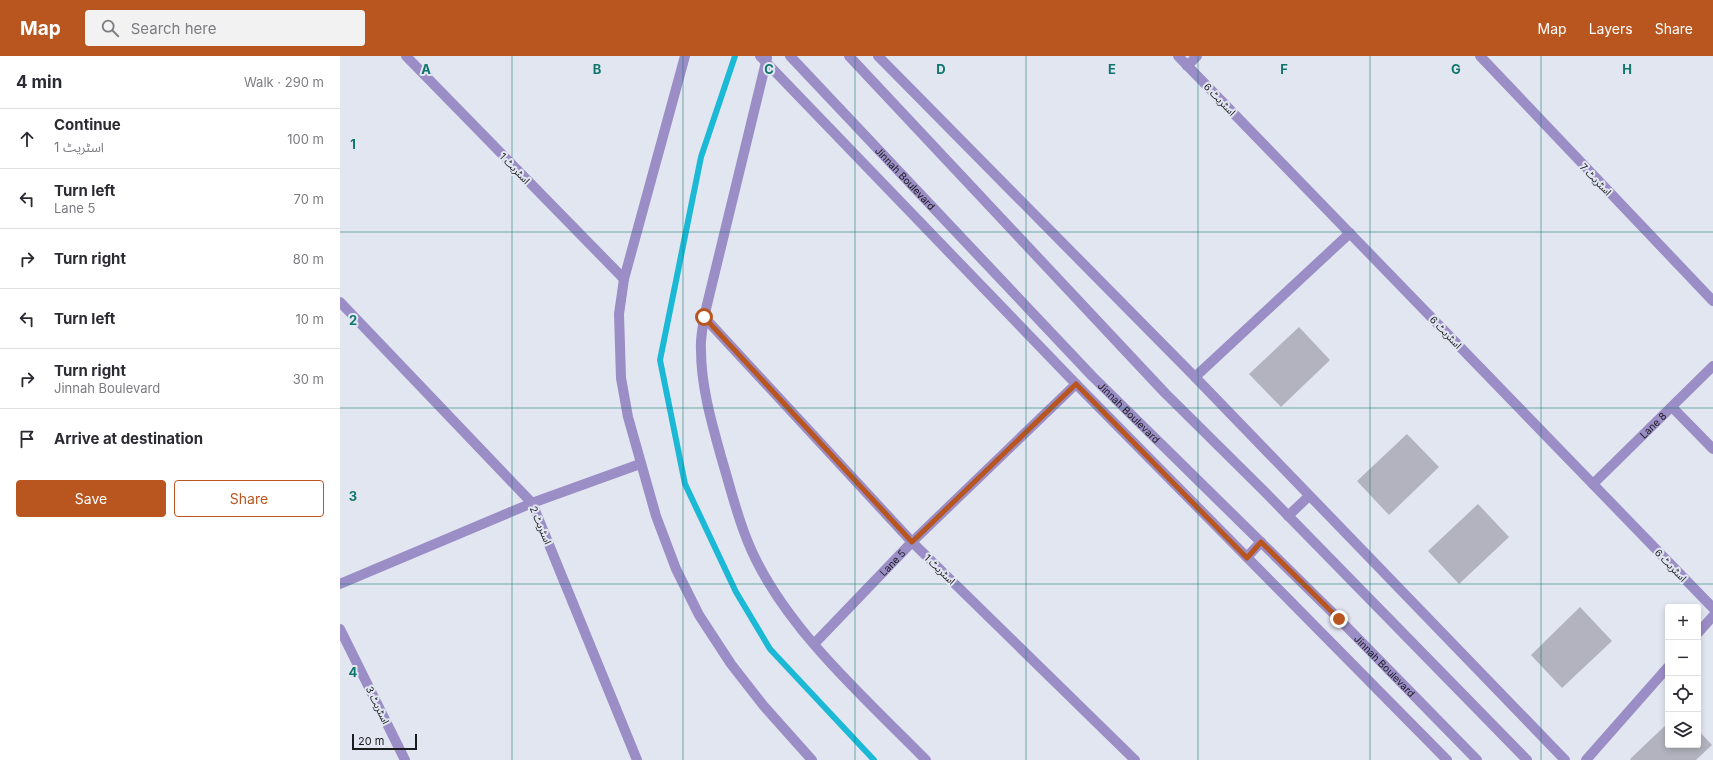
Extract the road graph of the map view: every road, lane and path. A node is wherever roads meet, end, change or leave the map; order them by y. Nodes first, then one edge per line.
1 (406, 56) edge
2 (685, 56) edge
3 (790, 56) edge
4 (849, 56) edge
5 (878, 56) edge
6 (1178, 56) edge
7 (1197, 56) edge
8 (1480, 56) edge
9 (764, 58) edge
10 (1187, 66) junction
11 (1350, 233) junction
12 (624, 279) junction
13 (1713, 301) edge
14 (340, 302) edge
15 (704, 317) junction
16 (1713, 366) edge
17 (1195, 377) junction
18 (1076, 384) junction
19 (1672, 407) junction
20 (1713, 448) edge
21 (640, 464) junction
22 (1593, 484) junction
23 (1309, 496) junction
24 (532, 503) junction
25 (1288, 516) junction
26 (912, 542) junction
27 (1261, 542) junction
28 (1247, 558) junction
29 (340, 584) edge
30 (1713, 608) edge
31 (1713, 616) edge
32 (340, 629) edge
33 (1701, 630) edge
34 (814, 644) junction
35 (1665, 670) edge
36 (400, 759) edge
37 (637, 760) edge
38 (812, 760) edge
39 (926, 760) edge
40 (1135, 760) edge
41 (1447, 760) edge
42 (1477, 760) edge
43 (1527, 760) edge
44 (1565, 760) edge
45 (1586, 760) edge

1 - 12 street, اسٹریٹ 1
2 - 12 street
3 - 27 street, Jinnah Boulevard
4 - 25 street
5 - 17 street
6 - 10 street, اسٹریٹ 6
7 - 10 street
8 - 13 street, اسٹریٹ 7
9 - 15 street
9 - 18 street
10 - 11 street, اسٹریٹ 6
11 - 17 street
11 - 22 street, اسٹریٹ 6
12 - 21 street
14 - 24 street, اسٹریٹ 2
15 - 26 street, اسٹریٹ 1
15 - 34 street
16 - 19 street, Lane 8
17 - 23 street
18 - 26 street, Lane 5
18 - 28 street
19 - 20 street
19 - 22 street, Lane 8
21 - 24 street
21 - 38 street
22 - 30 street, اسٹریٹ 6
23 - 25 street
23 - 44 street
24 - 29 street
24 - 37 street, اسٹریٹ 2
25 - 43 street
26 - 34 street, Lane 5
26 - 40 street, اسٹریٹ 1
27 - 28 street
27 - 42 street, Jinnah Boulevard
28 - 41 street
31 - 33 street
32 - 36 street, اسٹریٹ 3
34 - 39 street
35 - 45 street

